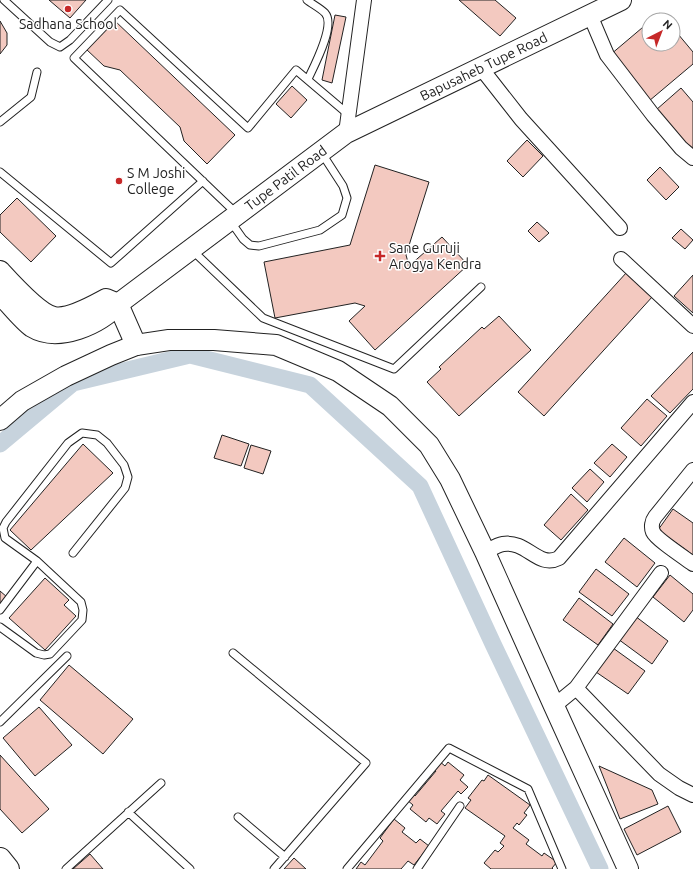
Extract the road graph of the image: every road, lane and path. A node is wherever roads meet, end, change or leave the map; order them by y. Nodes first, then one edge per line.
1 (4, 0) edge
2 (108, 0) edge
3 (307, 0) edge
4 (364, 0) edge
5 (621, 0) edge
6 (590, 15) junction
7 (482, 68) junction
8 (36, 72) dead end
9 (308, 79) junction
10 (0, 122) edge
11 (348, 124) junction
12 (321, 152) junction
13 (693, 158) edge
14 (0, 172) edge
15 (203, 181) junction
16 (234, 217) junction
17 (620, 228) dead end
18 (191, 249) junction
19 (621, 259) dead end
20 (1, 280) edge
21 (482, 287) dead end
22 (118, 304) junction
23 (693, 326) edge
24 (136, 345) junction
25 (693, 402) edge
26 (0, 420) edge
27 (693, 470) edge
28 (486, 552) junction
29 (72, 553) dead end
30 (37, 561) junction
31 (693, 564) edge
32 (661, 573) dead end
33 (0, 610) edge
34 (0, 626) edge
35 (233, 653) dead end
36 (67, 656) dead end
37 (576, 688) junction
38 (554, 706) junction
39 (0, 722) edge
40 (161, 783) dead end
41 (693, 795) edge
42 (460, 806) dead end
43 (128, 812) junction
44 (238, 817) dead end
45 (285, 857) junction
46 (0, 859) edge
47 (8, 869) edge
48 (66, 869) edge
49 (190, 869) edge
50 (274, 869) edge
51 (347, 869) edge
52 (417, 869) edge
53 (562, 869) edge
54 (628, 869) edge

1 - 2 lane
3 - 9 lane
4 - 11 street
5 - 6 street, Bapusaheb Tupe Road
6 - 7 street, Bapusaheb Tupe Road
6 - 13 street
7 - 11 street, Bapusaheb Tupe Road
7 - 17 street
8 - 10 lane
9 - 11 lane
9 - 15 lane
11 - 12 street, Tupe Patil Road
12 - 16 street, Tupe Patil Road
12 - 16 lane
14 - 15 lane
15 - 16 lane
16 - 18 street, Tupe Patil Road
18 - 21 lane
18 - 22 street, Tupe Patil Road
19 - 23 street
20 - 22 street
22 - 24 street
24 - 26 street
24 - 28 street
25 - 28 street
27 - 31 street
28 - 38 street
29 - 30 lane
30 - 33 lane
30 - 34 lane
32 - 37 street
35 - 45 lane
36 - 39 lane
37 - 38 street
37 - 41 street
38 - 54 street
40 - 43 lane
42 - 52 lane
43 - 48 lane
43 - 49 lane
44 - 45 lane
45 - 50 lane
46 - 47 highway
51 - 53 lane

